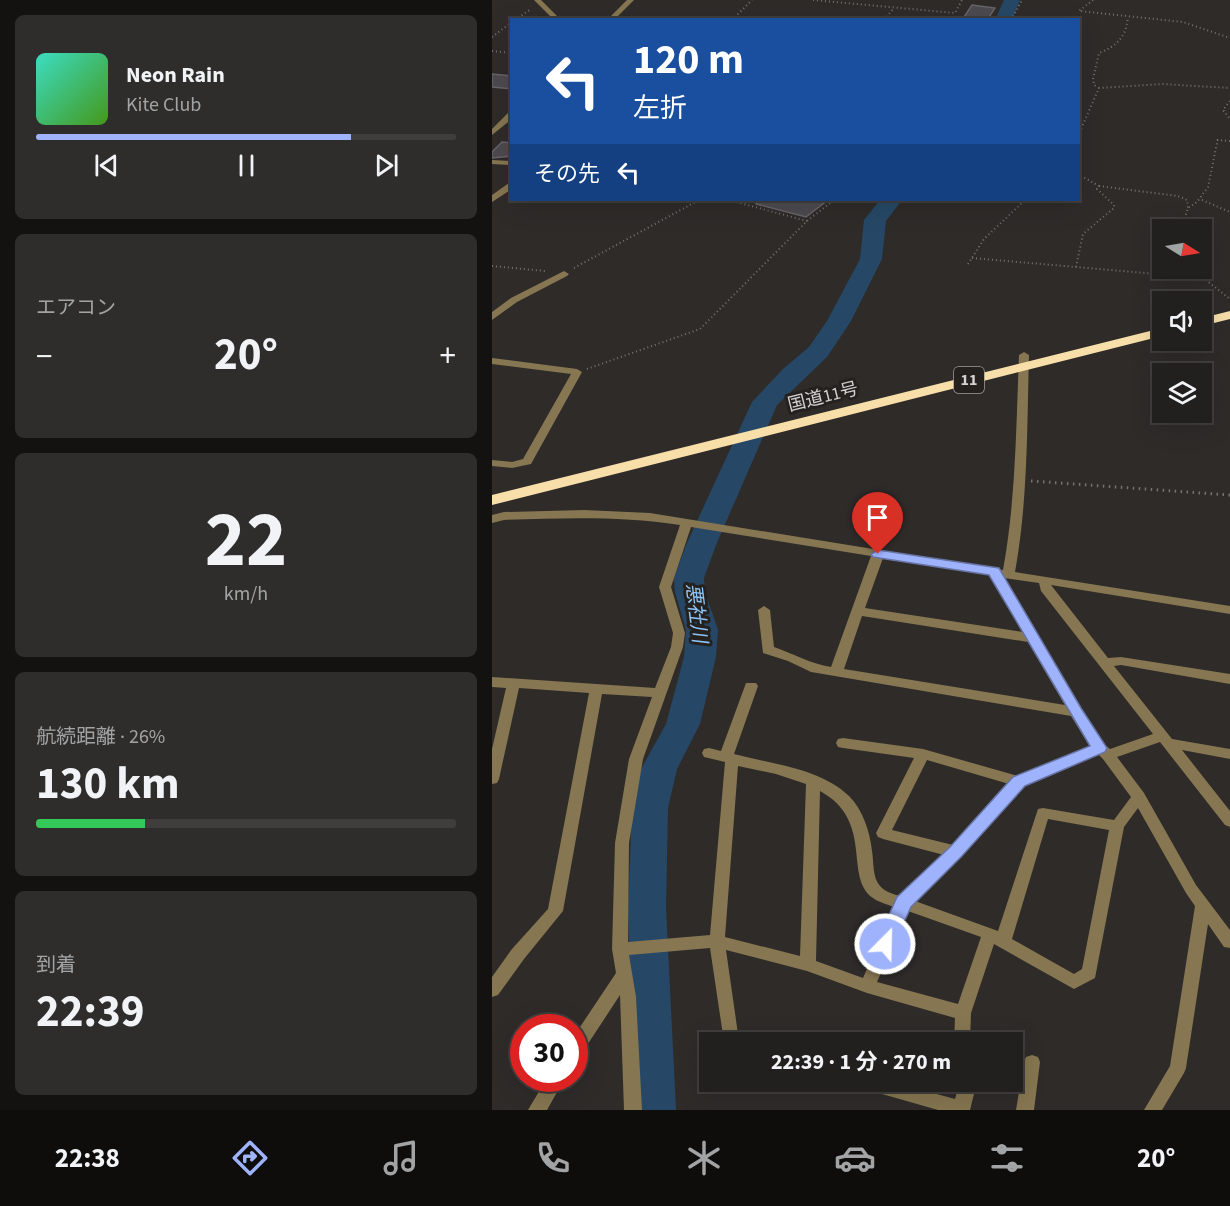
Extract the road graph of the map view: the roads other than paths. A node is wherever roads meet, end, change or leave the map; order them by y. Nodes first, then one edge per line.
1 (631, 0) edge
2 (538, 2) edge
3 (556, 18) edge
4 (612, 18) edge
5 (510, 116) edge
6 (492, 132) edge
7 (492, 162) edge
8 (510, 163) edge
9 (510, 186) edge
10 (492, 199) edge
11 (564, 274) road end
12 (1230, 304) edge
13 (1212, 308) edge
14 (1230, 315) edge
15 (492, 317) edge
16 (1212, 320) edge
17 (1152, 324) edge
18 (1152, 334) edge
19 (493, 361) edge
20 (1024, 361) junction
21 (739, 432) junction
22 (492, 463) edge
23 (513, 465) junction
24 (492, 470) edge
25 (492, 488) edge
26 (492, 500) edge
27 (492, 519) edge
28 (694, 523) junction
29 (878, 554) junction
30 (1001, 572) junction
31 (1045, 580) junction
32 (764, 610) dead end
33 (1230, 610) edge
34 (859, 611) junction
35 (1031, 638) junction
36 (1106, 663) junction
37 (836, 672) junction
38 (1230, 679) edge
39 (492, 682) edge
40 (514, 683) junction
41 (752, 686) dead end
42 (596, 689) junction
43 (660, 693) junction
44 (1075, 712) junction
45 (1165, 739) junction
46 (843, 743) dead end
47 (1104, 752) junction
48 (709, 753) dead end
49 (922, 754) junction
50 (1230, 754) edge
51 (729, 757) junction
52 (492, 779) edge
53 (1019, 782) junction
54 (813, 783) junction
55 (1139, 797) junction
56 (1230, 821) edge
57 (1117, 826) junction
58 (956, 852) junction
59 (904, 902) junction
60 (1203, 906) junction
61 (996, 937) junction
62 (717, 941) junction
63 (1230, 942) edge
64 (627, 948) junction
65 (808, 965) junction
66 (623, 976) junction
67 (867, 986) junction
68 (492, 990) edge
69 (963, 1013) junction
70 (588, 1030) edge
71 (730, 1032) edge
72 (962, 1032) edge
73 (1032, 1062) dead end
74 (548, 1092) edge
75 (902, 1092) edge
76 (965, 1092) edge
77 (961, 1109) edge
78 (537, 1110) edge
79 (633, 1110) edge
80 (1025, 1110) edge
81 (1153, 1110) edge

1 - 4 street
2 - 3 street
5 - 6 street
7 - 8 street
9 - 10 street
11 - 15 street
12 - 13 highway
14 - 16 highway
17 - 20 highway, 国道11号 / 11
18 - 20 highway, 国道11号 / 11
19 - 23 street
20 - 21 highway, 国道11号 / 11
20 - 30 street
21 - 25 highway, 国道11号 / 11
21 - 26 highway, 国道11号 / 11
22 - 23 street
23 - 24 street
27 - 28 street
28 - 29 street
28 - 43 street
29 - 30 street
29 - 34 street
30 - 31 street
30 - 35 street
31 - 33 street
31 - 36 street
32 - 37 street
34 - 35 street
34 - 37 street
35 - 44 street
36 - 38 street
36 - 45 street
37 - 44 street
39 - 40 street
40 - 42 street
40 - 52 street
41 - 51 street
42 - 43 street
42 - 68 street
43 - 64 street
44 - 47 street
45 - 47 street
45 - 50 street
45 - 56 street
46 - 49 street
47 - 53 street
47 - 55 street
48 - 51 street
49 - 53 street
49 - 58 street
51 - 54 street
51 - 62 street
53 - 58 street
54 - 59 street
54 - 65 street
55 - 57 street
55 - 60 street
57 - 61 street
57 - 61 street
58 - 59 street
59 - 61 street
59 - 67 street
60 - 63 street
60 - 81 street
61 - 69 street
62 - 64 street
62 - 65 street
62 - 71 street
64 - 66 street
65 - 67 street
66 - 70 street
66 - 79 street
67 - 69 street
69 - 72 street
73 - 80 street
74 - 78 street
75 - 77 street
76 - 77 street

